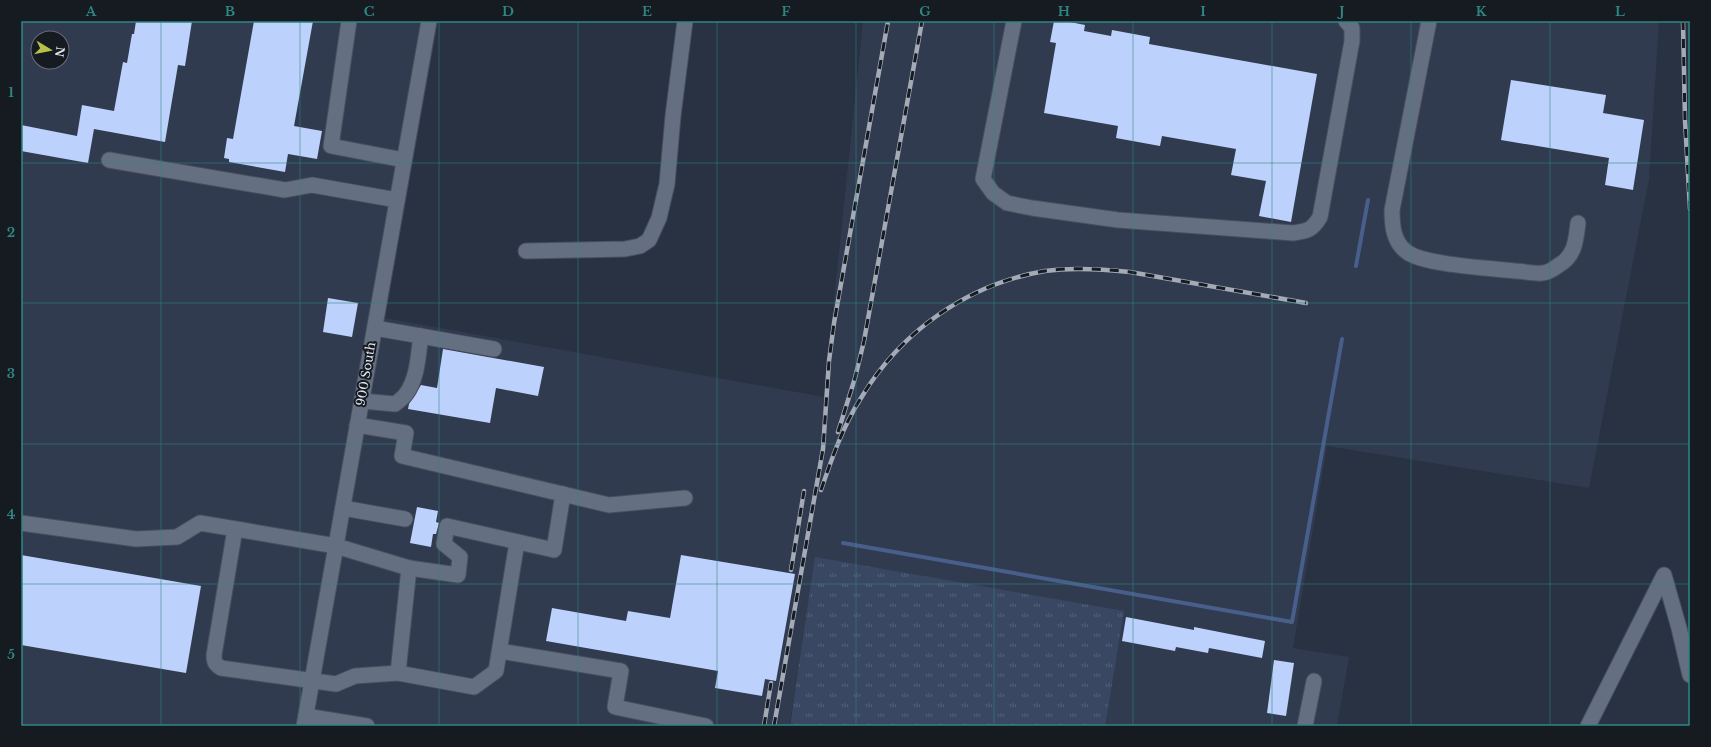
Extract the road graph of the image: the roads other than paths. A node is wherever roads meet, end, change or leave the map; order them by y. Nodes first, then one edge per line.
1 (349, 21) edge
2 (429, 21) edge
3 (685, 21) edge
4 (1014, 21) edge
5 (1346, 21) edge
6 (1429, 21) edge
7 (109, 160) dead end
8 (404, 160) junction
9 (397, 200) junction
10 (1578, 223) dead end
11 (526, 251) dead end
12 (374, 328) junction
13 (422, 336) junction
14 (494, 349) dead end
15 (362, 401) junction
16 (357, 426) junction
17 (563, 494) junction
18 (685, 498) dead end
19 (343, 508) junction
20 (405, 519) dead end
21 (21, 523) edge
22 (235, 528) junction
23 (517, 542) junction
24 (336, 546) junction
25 (409, 568) junction
26 (500, 651) junction
27 (398, 673) junction
28 (1690, 675) edge
29 (312, 681) junction
30 (1314, 681) dead end
31 (305, 721) edge
32 (367, 726) edge
33 (706, 726) edge
34 (1305, 726) edge
35 (1588, 726) edge

1 - 8 street
2 - 8 street, 900 South
3 - 11 street
4 - 5 street
6 - 10 street
7 - 9 street
8 - 9 street, 900 South
9 - 12 street, 900 South
12 - 13 street
12 - 15 street, 900 South
13 - 14 street
13 - 15 street
15 - 16 street, 900 South
16 - 17 street
16 - 19 street, 900 South
17 - 18 street
17 - 23 street
19 - 20 street
19 - 24 street, 900 South
21 - 22 street
22 - 24 street
22 - 29 street
23 - 25 street
23 - 26 street
24 - 25 street
24 - 29 street, 900 South
25 - 27 street
26 - 27 street
26 - 33 street
27 - 29 street
28 - 35 street
29 - 31 street, 900 South
30 - 34 street
31 - 32 street

